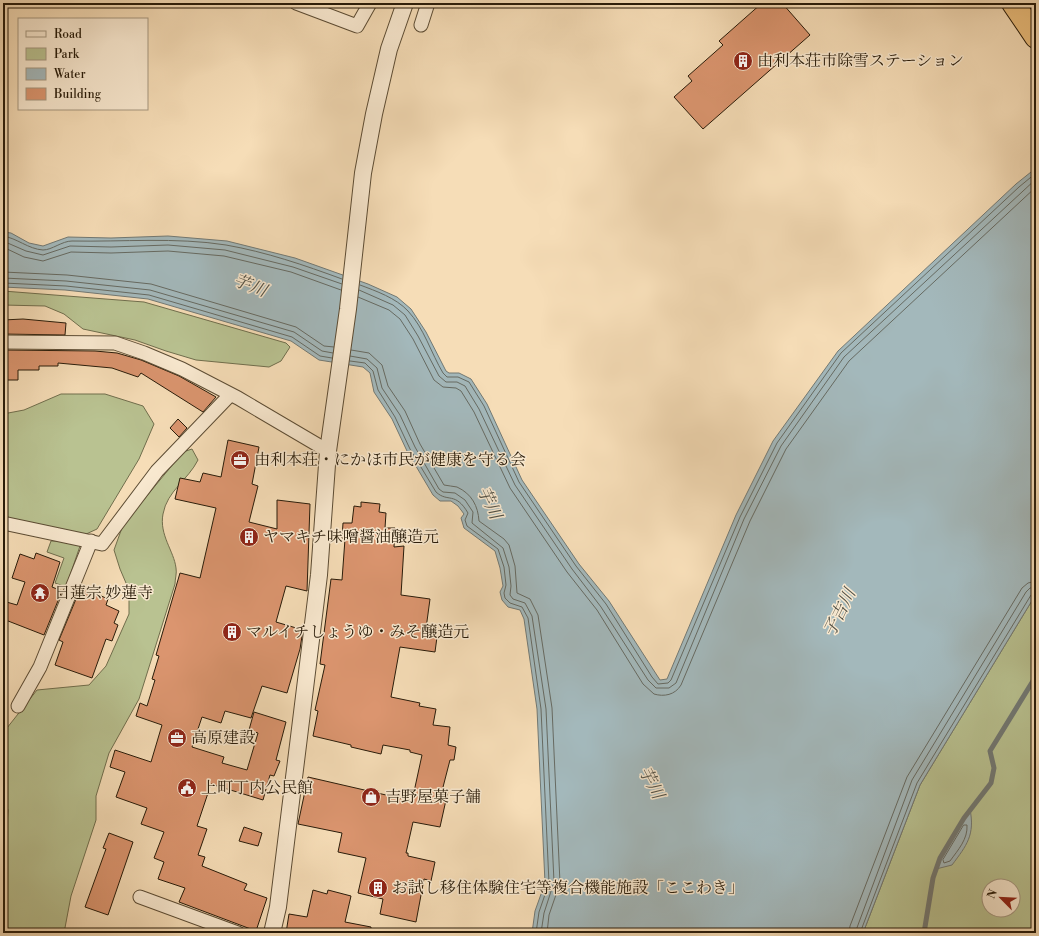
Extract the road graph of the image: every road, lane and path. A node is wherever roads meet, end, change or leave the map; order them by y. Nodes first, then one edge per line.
1 (296, 3) edge
2 (370, 3) edge
3 (405, 3) edge
4 (428, 3) edge
5 (1012, 3) edge
6 (421, 24) dead end
7 (1036, 37) edge
8 (3, 342) edge
9 (230, 395) junction
10 (328, 451) junction
11 (3, 523) edge
12 (91, 541) junction
13 (18, 706) dead end
14 (140, 897) dead end
15 (238, 933) edge
16 (272, 933) edge

1 - 2 street
3 - 10 street
4 - 6 street
5 - 7 highway
8 - 9 street
9 - 10 street
9 - 12 street
10 - 16 street
11 - 12 street
12 - 13 street
14 - 15 street

